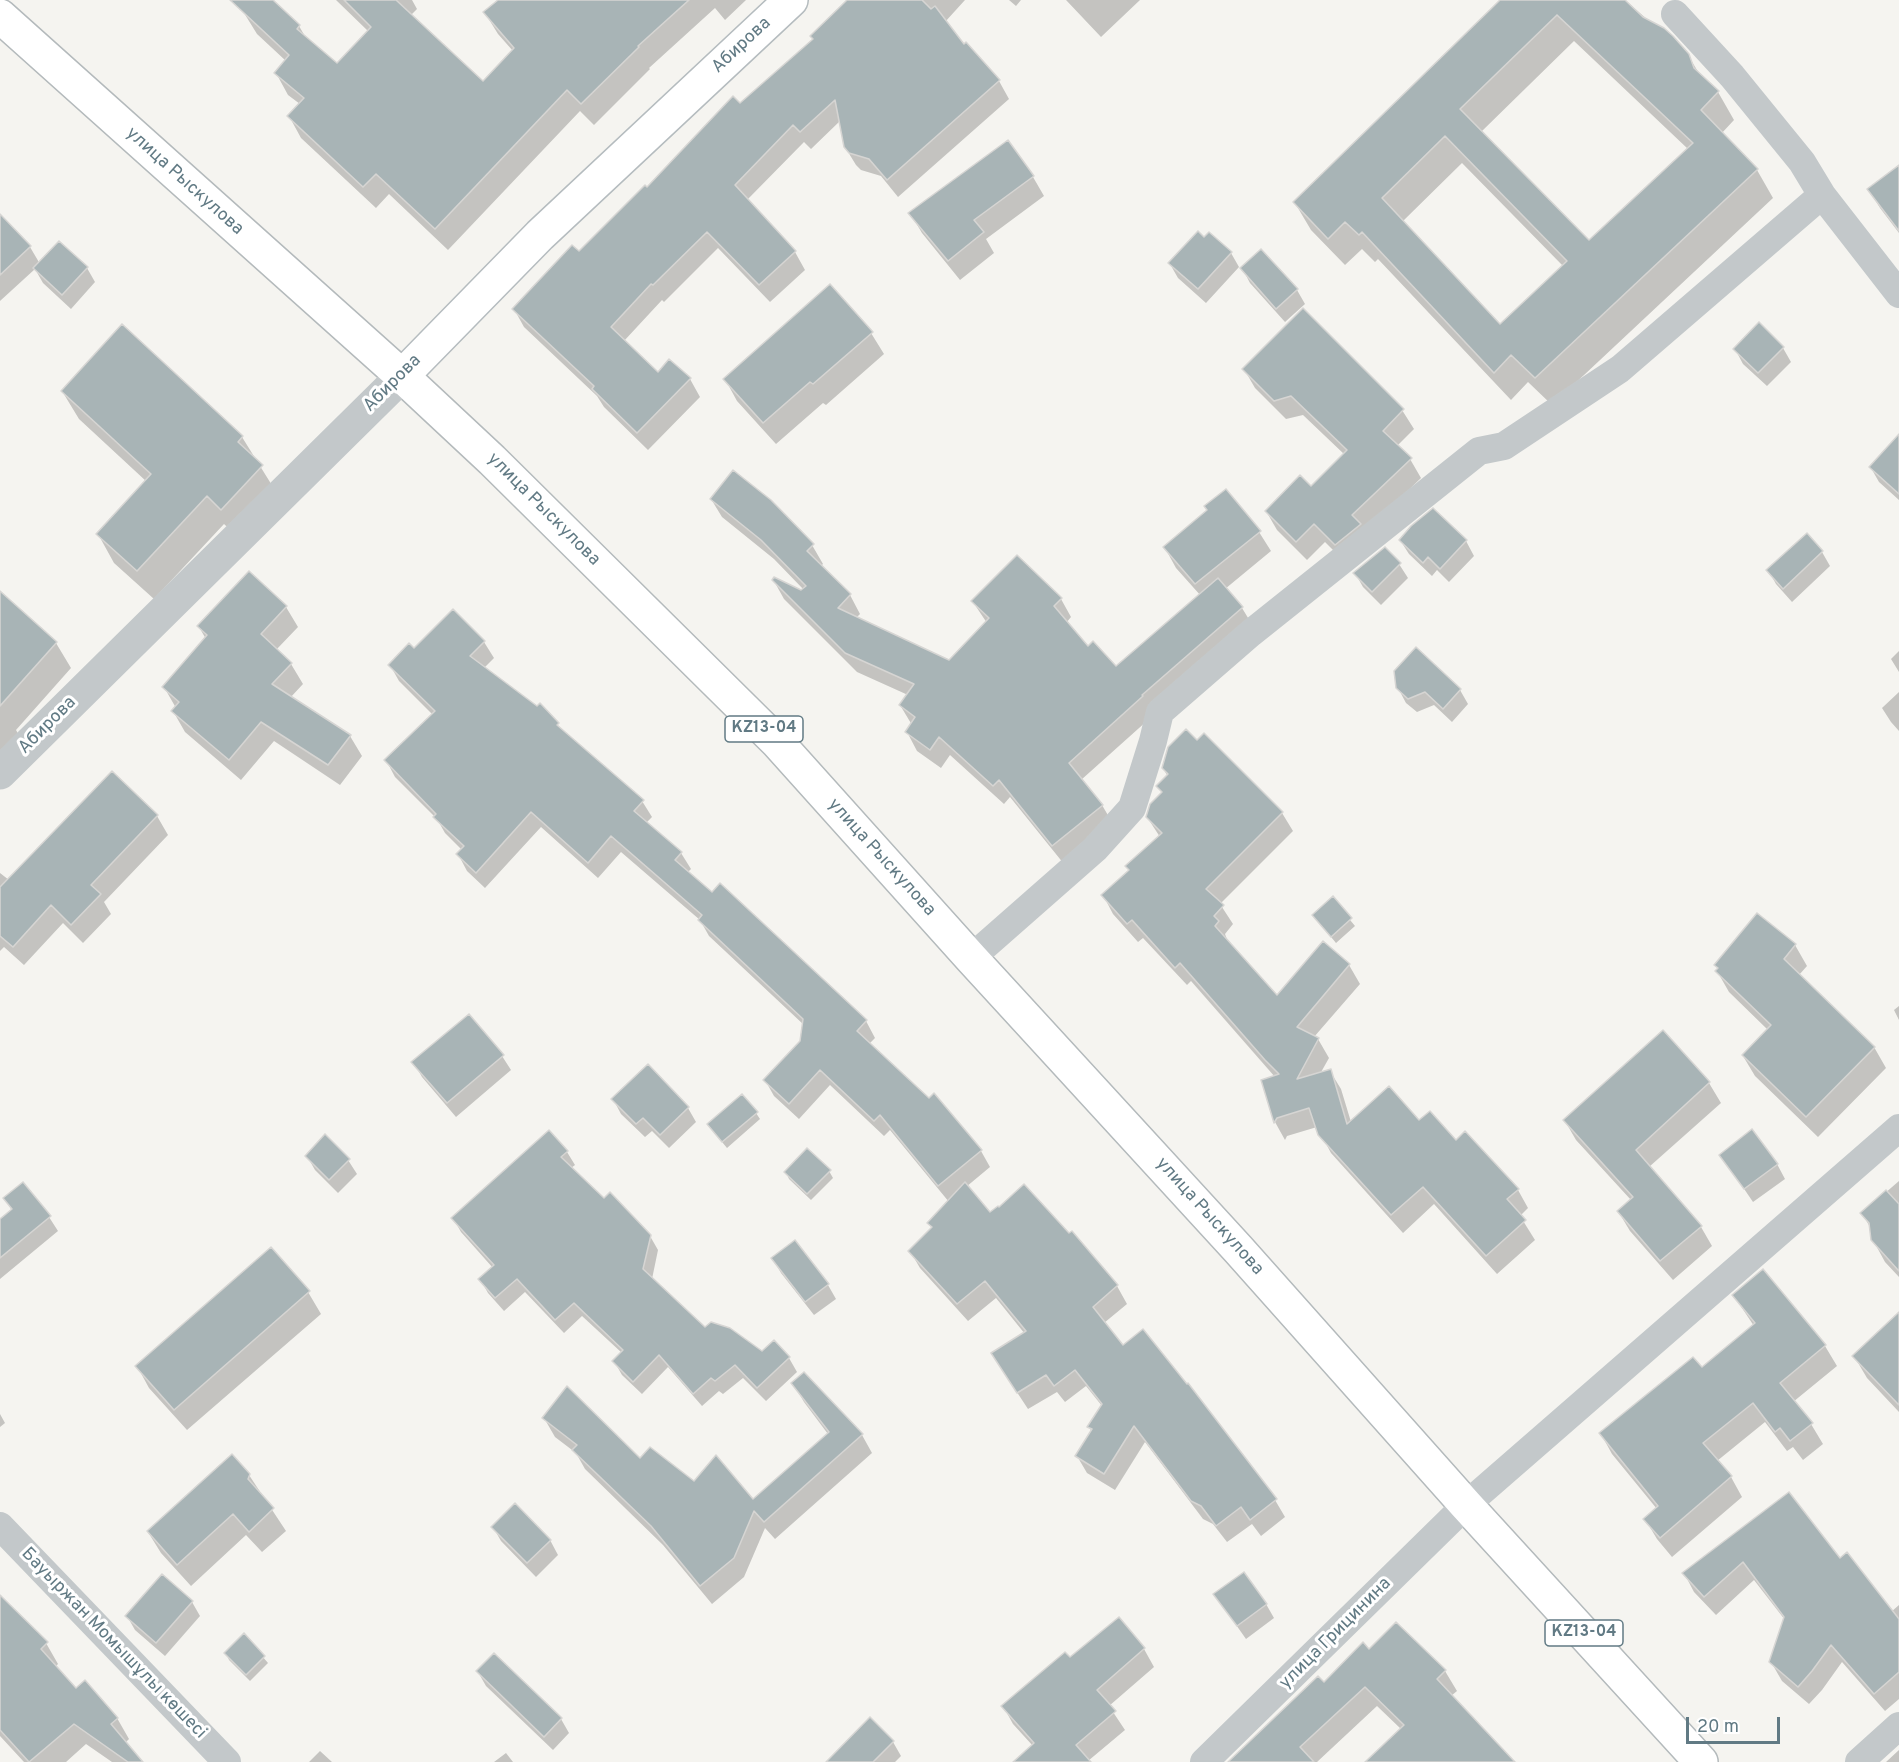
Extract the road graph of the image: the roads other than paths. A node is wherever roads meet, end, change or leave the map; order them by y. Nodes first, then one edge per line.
1 (791, 0) edge
2 (1675, 14) dead end
3 (0, 15) edge
4 (1822, 195) junction
5 (1899, 294) edge
6 (402, 375) junction
7 (0, 773) edge
8 (971, 958) junction
9 (1899, 1128) edge
10 (1466, 1505) junction
11 (0, 1526) edge
12 (1899, 1726) edge
13 (227, 1762) edge
14 (1204, 1762) edge
15 (1701, 1762) edge
16 (1859, 1762) edge

1 - 6 main road, Абирова
2 - 4 street
3 - 6 main road, улица Рыскулова / KZ13-04
4 - 5 street
4 - 8 street
6 - 7 street, Абирова
6 - 8 main road, улица Рыскулова / KZ13-04
8 - 10 main road, улица Рыскулова / KZ13-04
9 - 10 street, улица Грицинина
10 - 14 street, улица Грицинина
10 - 15 main road, улица Рыскулова / KZ13-04
11 - 13 street, Бауыржан Момышұлы көшесі
12 - 16 street

